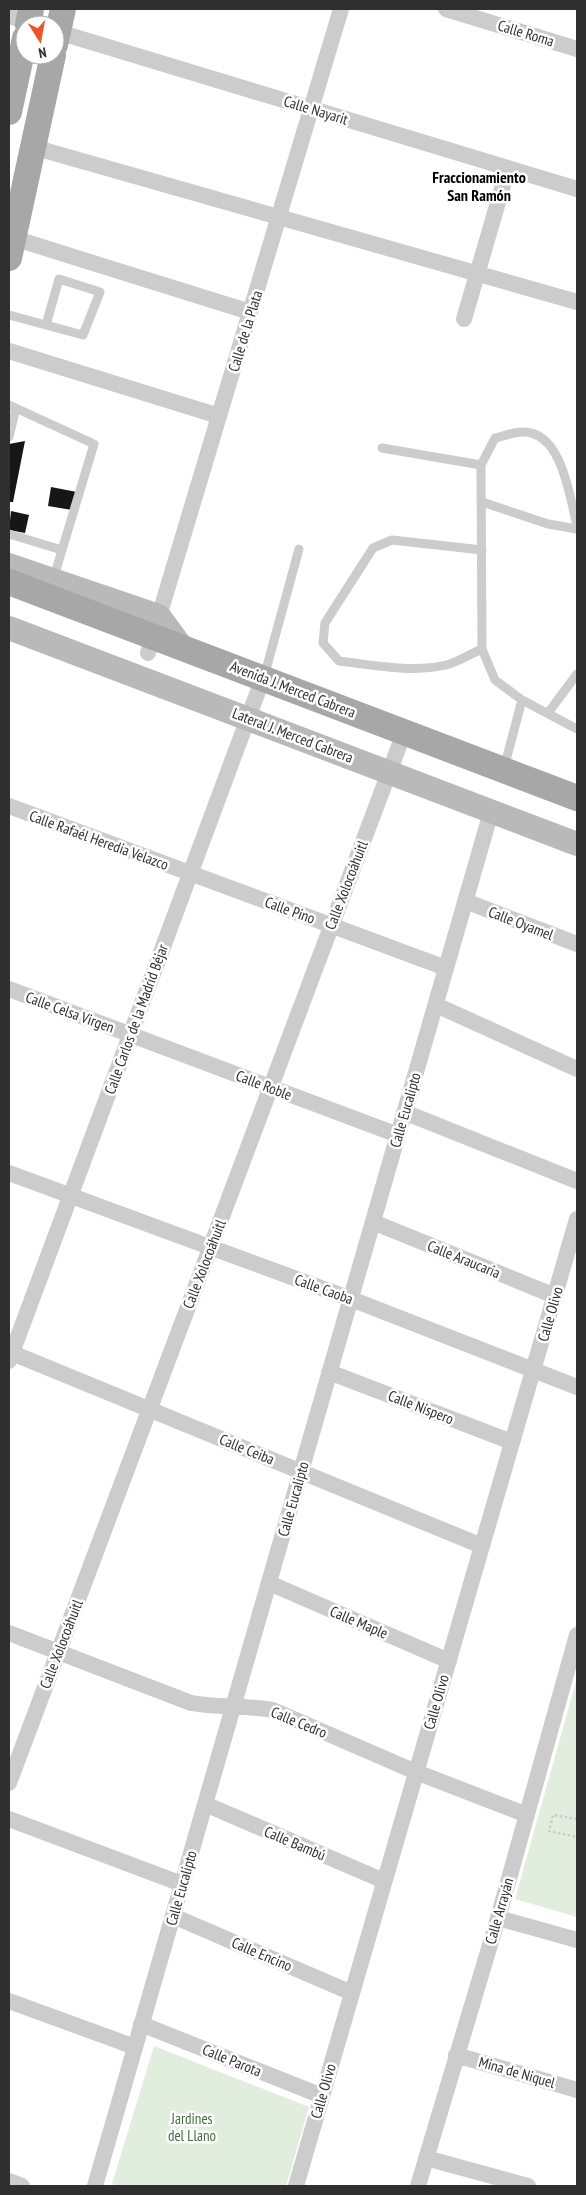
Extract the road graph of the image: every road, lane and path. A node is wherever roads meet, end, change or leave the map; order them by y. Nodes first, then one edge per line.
1 (341, 9) edge
2 (446, 9) edge
3 (65, 35) edge
4 (577, 49) edge
5 (26, 65) edge
6 (38, 65) edge
7 (311, 109) junction
8 (9, 112) edge
9 (33, 147) junction
10 (508, 168) junction
11 (577, 189) edge
12 (279, 217) junction
13 (11, 248) edge
14 (477, 274) junction
15 (577, 302) edge
16 (250, 312) junction
17 (9, 315) edge
18 (464, 319) dead end
19 (46, 325) junction
20 (9, 352) edge
21 (12, 406) edge
22 (219, 416) junction
23 (9, 438) edge
24 (382, 448) dead end
25 (481, 465) junction
26 (482, 502) junction
27 (577, 525) edge
28 (577, 529) edge
29 (9, 534) edge
30 (299, 549) dead end
31 (62, 550) junction
32 (482, 550) junction
33 (9, 565) edge
34 (53, 580) junction
35 (9, 582) edge
36 (9, 600) edge
37 (9, 628) edge
38 (154, 635) junction
39 (482, 649) junction
40 (577, 674) edge
41 (260, 685) junction
42 (522, 700) junction
43 (548, 713) junction
44 (248, 718) junction
45 (577, 729) edge
46 (399, 746) junction
47 (503, 771) junction
48 (389, 772) junction
49 (577, 798) edge
50 (9, 806) edge
51 (491, 812) junction
52 (577, 813) edge
53 (577, 844) edge
54 (190, 874) junction
55 (465, 901) junction
56 (331, 926) junction
57 (577, 944) edge
58 (446, 968) junction
59 (9, 989) edge
60 (436, 1005) junction
61 (130, 1034) junction
62 (577, 1069) edge
63 (270, 1087) junction
64 (404, 1112) junction
65 (398, 1135) junction
66 (9, 1174) edge
67 (577, 1181) edge
68 (70, 1197) junction
69 (577, 1219) edge
70 (373, 1222) junction
71 (210, 1248) junction
72 (555, 1296) junction
73 (351, 1299) junction
74 (10, 1357) edge
75 (533, 1371) junction
76 (330, 1372) junction
77 (577, 1387) edge
78 (149, 1410) junction
79 (512, 1442) junction
80 (301, 1471) junction
81 (482, 1546) junction
82 (269, 1583) junction
83 (9, 1633) edge
84 (577, 1635) edge
85 (58, 1652) junction
86 (449, 1660) junction
87 (233, 1706) junction
88 (416, 1772) junction
89 (9, 1783) edge
90 (205, 1804) junction
91 (527, 1816) junction
92 (9, 1819) edge
93 (577, 1819) edge
94 (577, 1837) edge
95 (384, 1881) junction
96 (182, 1884) junction
97 (173, 1916) junction
98 (498, 1918) junction
99 (577, 1940) edge
100 (352, 1993) junction
101 (9, 2000) edge
102 (141, 2024) junction
103 (135, 2046) junction
104 (456, 2055) junction
105 (577, 2090) edge
106 (322, 2096) junction
107 (426, 2158) junction
108 (9, 2181) edge
109 (22, 2186) edge
110 (95, 2186) edge
111 (296, 2186) edge
112 (418, 2186) edge
113 (528, 2186) edge

1 - 7 street, Calle de la Plata
2 - 4 street, Calle Roma
3 - 7 street, Calle Nayarit
5 - 8 main road
6 - 9 main road
7 - 10 street, Calle Nayarit
7 - 12 street, Calle de la Plata
9 - 12 street
9 - 13 main road
10 - 11 street, Calle Nayarit
10 - 14 street
12 - 14 street
12 - 16 street, Calle de la Plata
13 - 16 street
14 - 15 street
14 - 18 street
16 - 22 street, Calle de la Plata
17 - 19 lane
19 - 19 lane
20 - 22 street
21 - 23 lane
21 - 31 lane
22 - 38 street, Calle de la Plata
24 - 25 lane
25 - 26 lane
25 - 27 lane
26 - 28 lane
26 - 32 lane
29 - 31 lane
30 - 41 lane
31 - 34 lane
32 - 39 lane
32 - 39 lane
33 - 34 street
34 - 38 street
35 - 38 main road, Avenida J. Merced Cabrera
36 - 38 main road, Avenida J. Merced Cabrera
37 - 44 street, Lateral J. Merced Cabrera
38 - 41 main road, Avenida J. Merced Cabrera
38 - 41 main road, Avenida J. Merced Cabrera
39 - 42 lane
40 - 43 lane
41 - 44 street, Calle Carlos de la Madrid Béjar
41 - 46 main road, Avenida J. Merced Cabrera
41 - 47 main road, Avenida J. Merced Cabrera
42 - 43 lane
42 - 47 lane
43 - 45 lane
44 - 48 street, Lateral J. Merced Cabrera
44 - 54 street, Calle Carlos de la Madrid Béjar
46 - 48 street, Calle Xolocoáhuitl
46 - 52 main road, Avenida J. Merced Cabrera
47 - 49 main road, Avenida J. Merced Cabrera
48 - 51 street, Lateral J. Merced Cabrera
48 - 56 street, Calle Xolocoáhuitl
50 - 54 street, Calle Rafaél Heredia Velazco
51 - 53 street, Lateral J. Merced Cabrera
51 - 55 street, Calle Eucalipto
54 - 56 street, Calle Pino
54 - 61 street, Calle Carlos de la Madrid Béjar
55 - 57 street, Calle Oyamel
55 - 58 street, Calle Eucalipto
56 - 58 street, Calle Pino
56 - 63 street, Calle Xolocoáhuitl
58 - 60 street, Calle Eucalipto
59 - 61 street, Calle Celsa Virgen
60 - 62 street
60 - 64 street, Calle Eucalipto
61 - 63 street, Calle Roble
61 - 68 street, Calle Carlos de la Madrid Béjar
63 - 65 street, Calle Roble
63 - 71 street, Calle Xolocoáhuitl
64 - 65 street, Calle Eucalipto
64 - 67 street
65 - 70 street, Calle Eucalipto
66 - 68 street, Calle Caoba
68 - 71 street, Calle Caoba
68 - 74 street, Calle Carlos de la Madrid Béjar
69 - 72 street, Calle Olivo
70 - 72 street, Calle Araucaria
70 - 73 street, Calle Eucalipto
71 - 73 street, Calle Caoba
71 - 78 street, Calle Xolocoáhuitl
72 - 75 street, Calle Olivo
73 - 75 street, Calle Caoba
73 - 76 street, Calle Eucalipto
74 - 78 street, Calle Ceiba
75 - 77 street, Calle Caoba
75 - 79 street, Calle Olivo
76 - 79 street, Calle Níspero
76 - 80 street, Calle Eucalipto
78 - 80 street, Calle Ceiba
78 - 85 street, Calle Xolocoáhuitl
79 - 81 street, Calle Olivo
80 - 81 street, Calle Ceiba
80 - 82 street, Calle Eucalipto
81 - 86 street, Calle Olivo
82 - 86 street, Calle Maple
82 - 87 street, Calle Eucalipto
83 - 85 street, Calle Cedro
84 - 91 street, Calle Arrayán
85 - 87 street, Calle Cedro
85 - 89 street, Calle Xolocoáhuitl
86 - 88 street, Calle Olivo
87 - 88 street, Calle Cedro
87 - 90 street, Calle Eucalipto
88 - 91 street, Calle Cedro
88 - 95 street, Calle Olivo
90 - 95 street, Calle Bambú
90 - 96 street, Calle Eucalipto
91 - 98 street, Calle Arrayán
92 - 96 street
93 - 94 path
95 - 100 street, Calle Olivo
96 - 97 street, Calle Eucalipto
97 - 100 street, Calle Encino
97 - 102 street, Calle Eucalipto
98 - 99 street
98 - 104 street, Calle Arrayán
100 - 106 street, Calle Olivo
101 - 103 street
102 - 103 street, Calle Eucalipto
102 - 106 street, Calle Parota
103 - 110 street, Calle Eucalipto
104 - 105 street, Mina de Niquel
104 - 107 street, Calle Arrayán
106 - 111 street, Calle Olivo
107 - 112 street, Calle Arrayán
107 - 113 street
108 - 109 street

